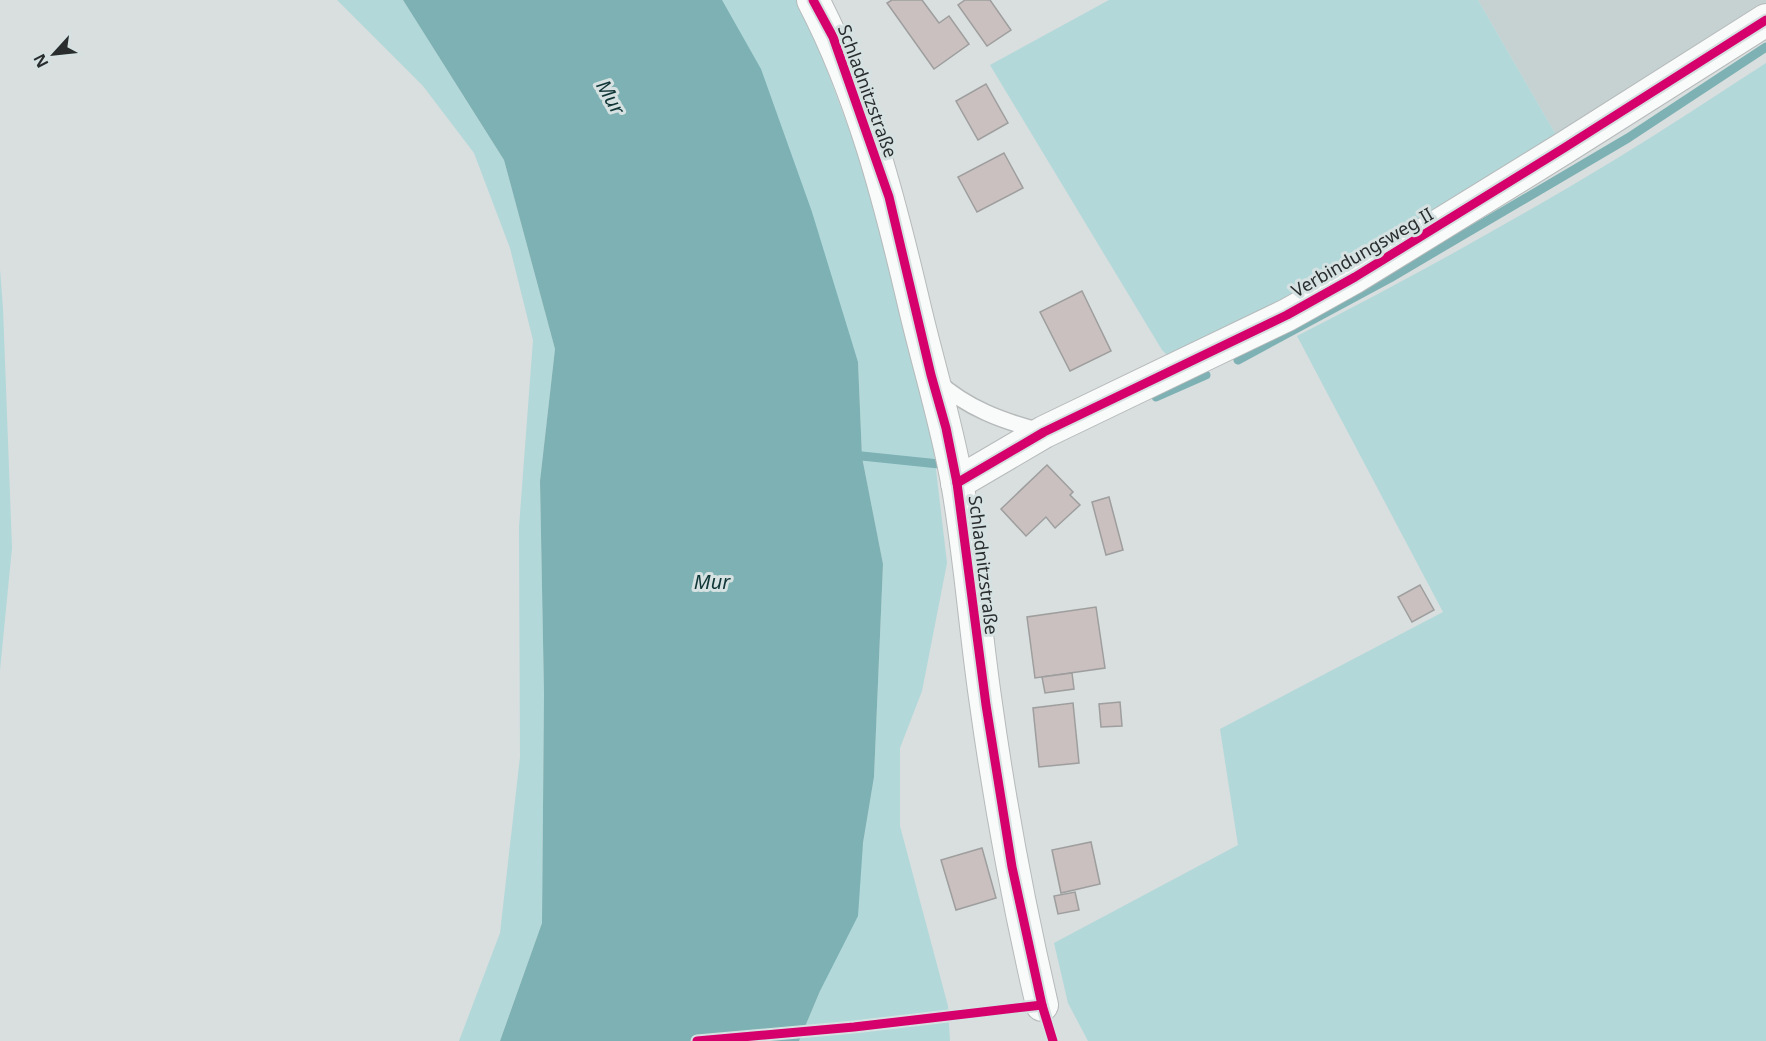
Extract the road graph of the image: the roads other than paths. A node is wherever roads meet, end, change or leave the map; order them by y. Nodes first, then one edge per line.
1 (813, 0) edge
2 (1766, 20) edge
3 (931, 375) junction
4 (1044, 432) junction
5 (957, 483) junction
6 (1042, 1005) dead end

1 - 3 street, Schladnitzstraße
2 - 4 street, Verbindungsweg II
3 - 4 lane
3 - 5 street, Schladnitzstraße
4 - 5 street, Verbindungsweg II
5 - 6 street, Schladnitzstraße

